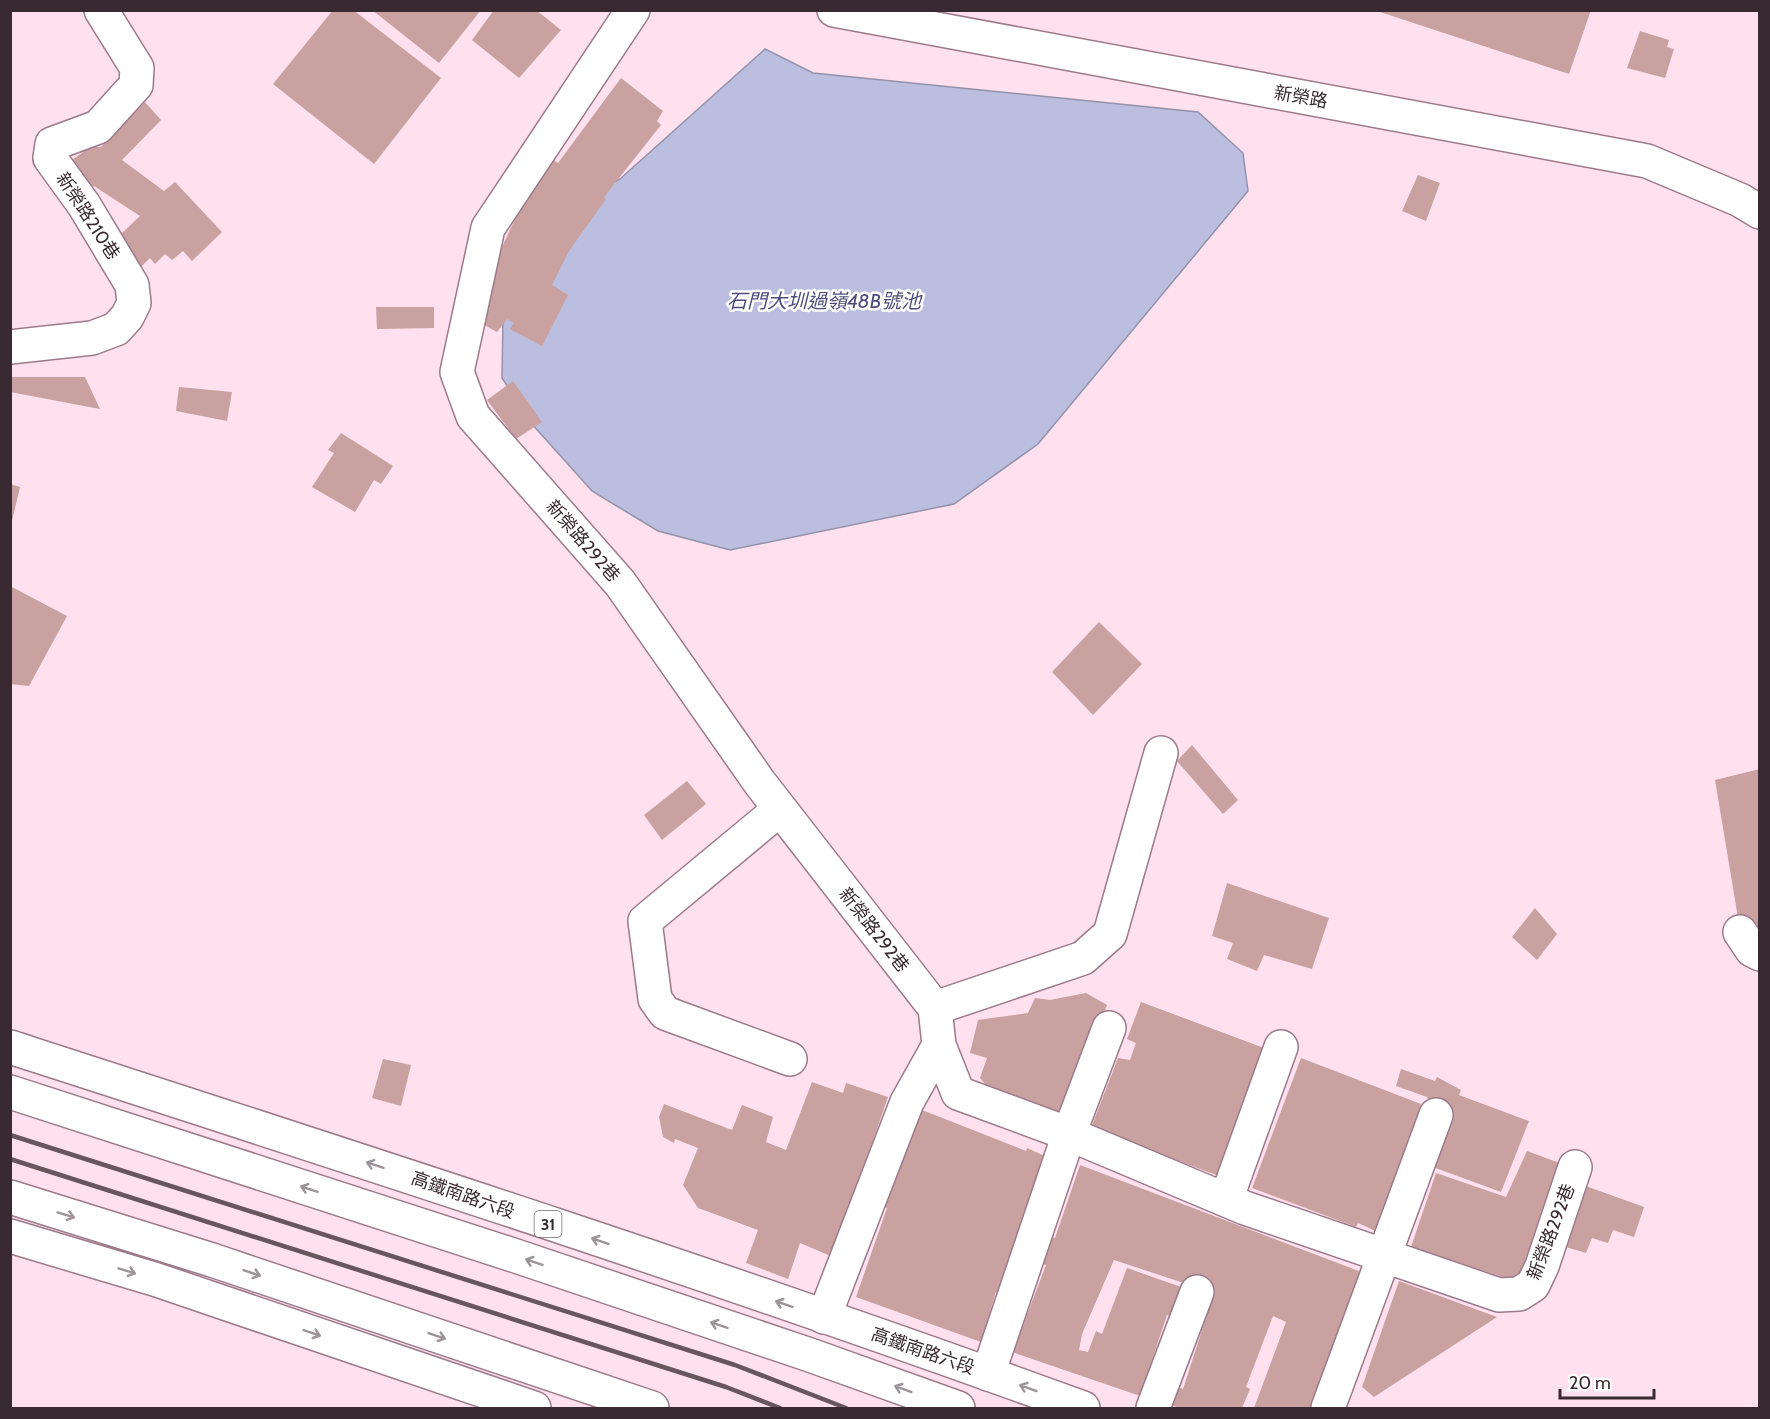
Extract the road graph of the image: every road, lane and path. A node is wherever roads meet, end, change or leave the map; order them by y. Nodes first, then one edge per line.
1 (101, 10) edge
2 (633, 10) edge
3 (834, 10) edge
4 (1760, 212) edge
5 (10, 348) edge
6 (1161, 753) dead end
7 (780, 809) junction
8 (935, 1008) junction
9 (1109, 1028) dead end
10 (939, 1045) junction
11 (10, 1047) edge
12 (1281, 1047) dead end
13 (790, 1059) dead end
14 (10, 1092) edge
15 (1436, 1115) dead end
16 (1069, 1134) junction
17 (1575, 1167) dead end
18 (10, 1197) edge
19 (1226, 1200) junction
20 (10, 1236) edge
21 (1384, 1255) junction
22 (1197, 1292) dead end
23 (824, 1317) junction
24 (988, 1374) junction
25 (952, 1407) edge
26 (534, 1408) edge
27 (652, 1408) edge
28 (1083, 1408) edge
29 (1153, 1408) edge
30 (1328, 1408) edge

1 - 5 main road, 新榮路210巷
2 - 7 main road, 新榮路292巷
3 - 4 main road, 新榮路
6 - 8 main road
7 - 8 main road, 新榮路292巷
7 - 13 main road
8 - 10 main road, 新榮路292巷
9 - 16 main road
10 - 16 main road, 新榮路292巷
10 - 23 main road
23 -> 11 main road, 高鐵南路六段 / 31
12 - 19 main road
25 -> 14 main road, 31
15 - 21 main road
16 - 19 main road, 新榮路292巷
16 - 24 main road
17 - 21 main road, 新榮路292巷
18 -> 27 main road
19 - 21 main road, 新榮路292巷
20 -> 26 main road
21 - 30 main road
22 - 29 main road
23 - 24 main road, 高鐵南路六段 / 31
28 -> 24 main road, 高鐵南路六段 / 31

